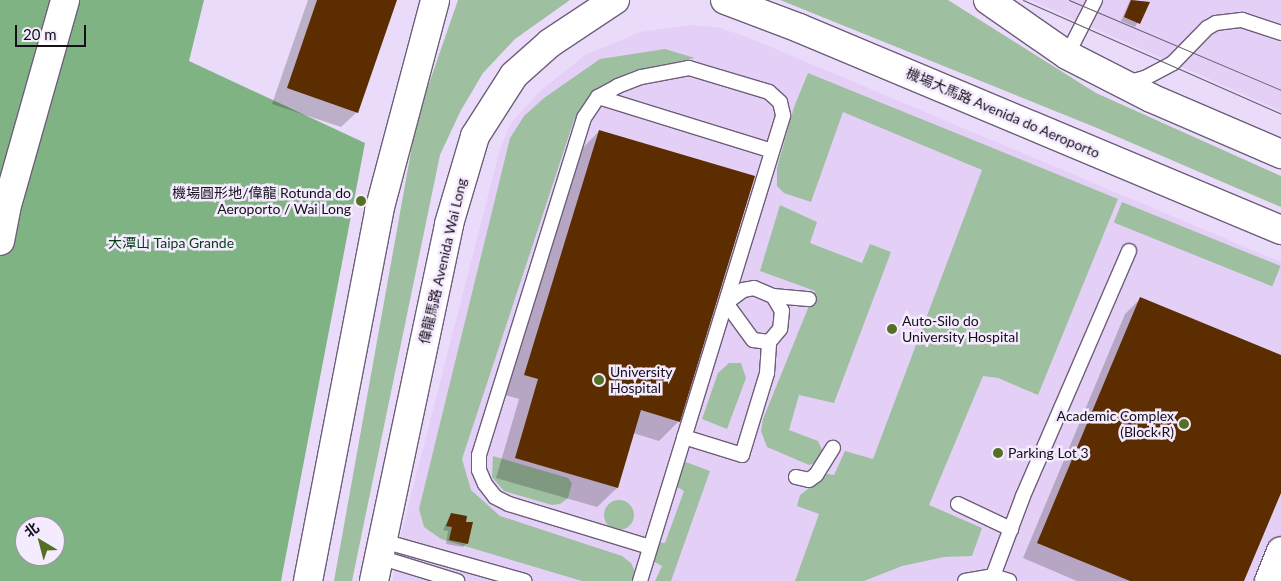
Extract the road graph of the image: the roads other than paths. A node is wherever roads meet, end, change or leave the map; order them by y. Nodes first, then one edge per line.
1 (65, 0) edge
2 (435, 0) edge
3 (615, 0) edge
4 (725, 0) edge
5 (988, 0) edge
6 (1095, 0) edge
7 (1281, 33) edge
8 (1067, 54) junction
9 (1122, 83) junction
10 (598, 97) junction
11 (772, 151) junction
12 (1281, 154) edge
13 (1281, 230) edge
14 (0, 241) edge
15 (1129, 252) dead end
16 (773, 296) junction
17 (809, 298) dead end
18 (726, 303) junction
19 (769, 342) junction
20 (684, 437) junction
21 (833, 448) dead end
22 (796, 477) dead end
23 (958, 504) dead end
24 (1010, 529) junction
25 (650, 547) junction
26 (1281, 552) edge
27 (379, 560) edge
28 (993, 576) junction
29 (308, 581) edge
30 (457, 581) edge
31 (524, 581) edge
32 (640, 581) edge
33 (965, 581) edge
34 (1008, 581) edge
35 (1269, 581) edge

1 - 14 main road
2 - 29 main road
3 - 27 main road, 偉龍馬路 Avenida Wai Long
4 - 13 main road, 機場大馬路 Avenida do Aeroporto
5 - 8 main road
6 - 8 lane
7 - 9 lane
8 - 9 main road
9 - 12 main road
10 - 11 lane
10 - 11 lane
10 - 25 lane
11 - 18 lane
15 - 24 lane
16 - 17 lane
16 - 18 lane
16 - 19 lane
18 - 19 lane
18 - 20 lane
19 - 20 lane
20 - 25 lane
21 - 22 lane
23 - 24 lane
24 - 28 lane
25 - 32 lane
26 - 35 main road
27 - 30 lane
27 - 31 lane
28 - 33 lane
28 - 34 lane

